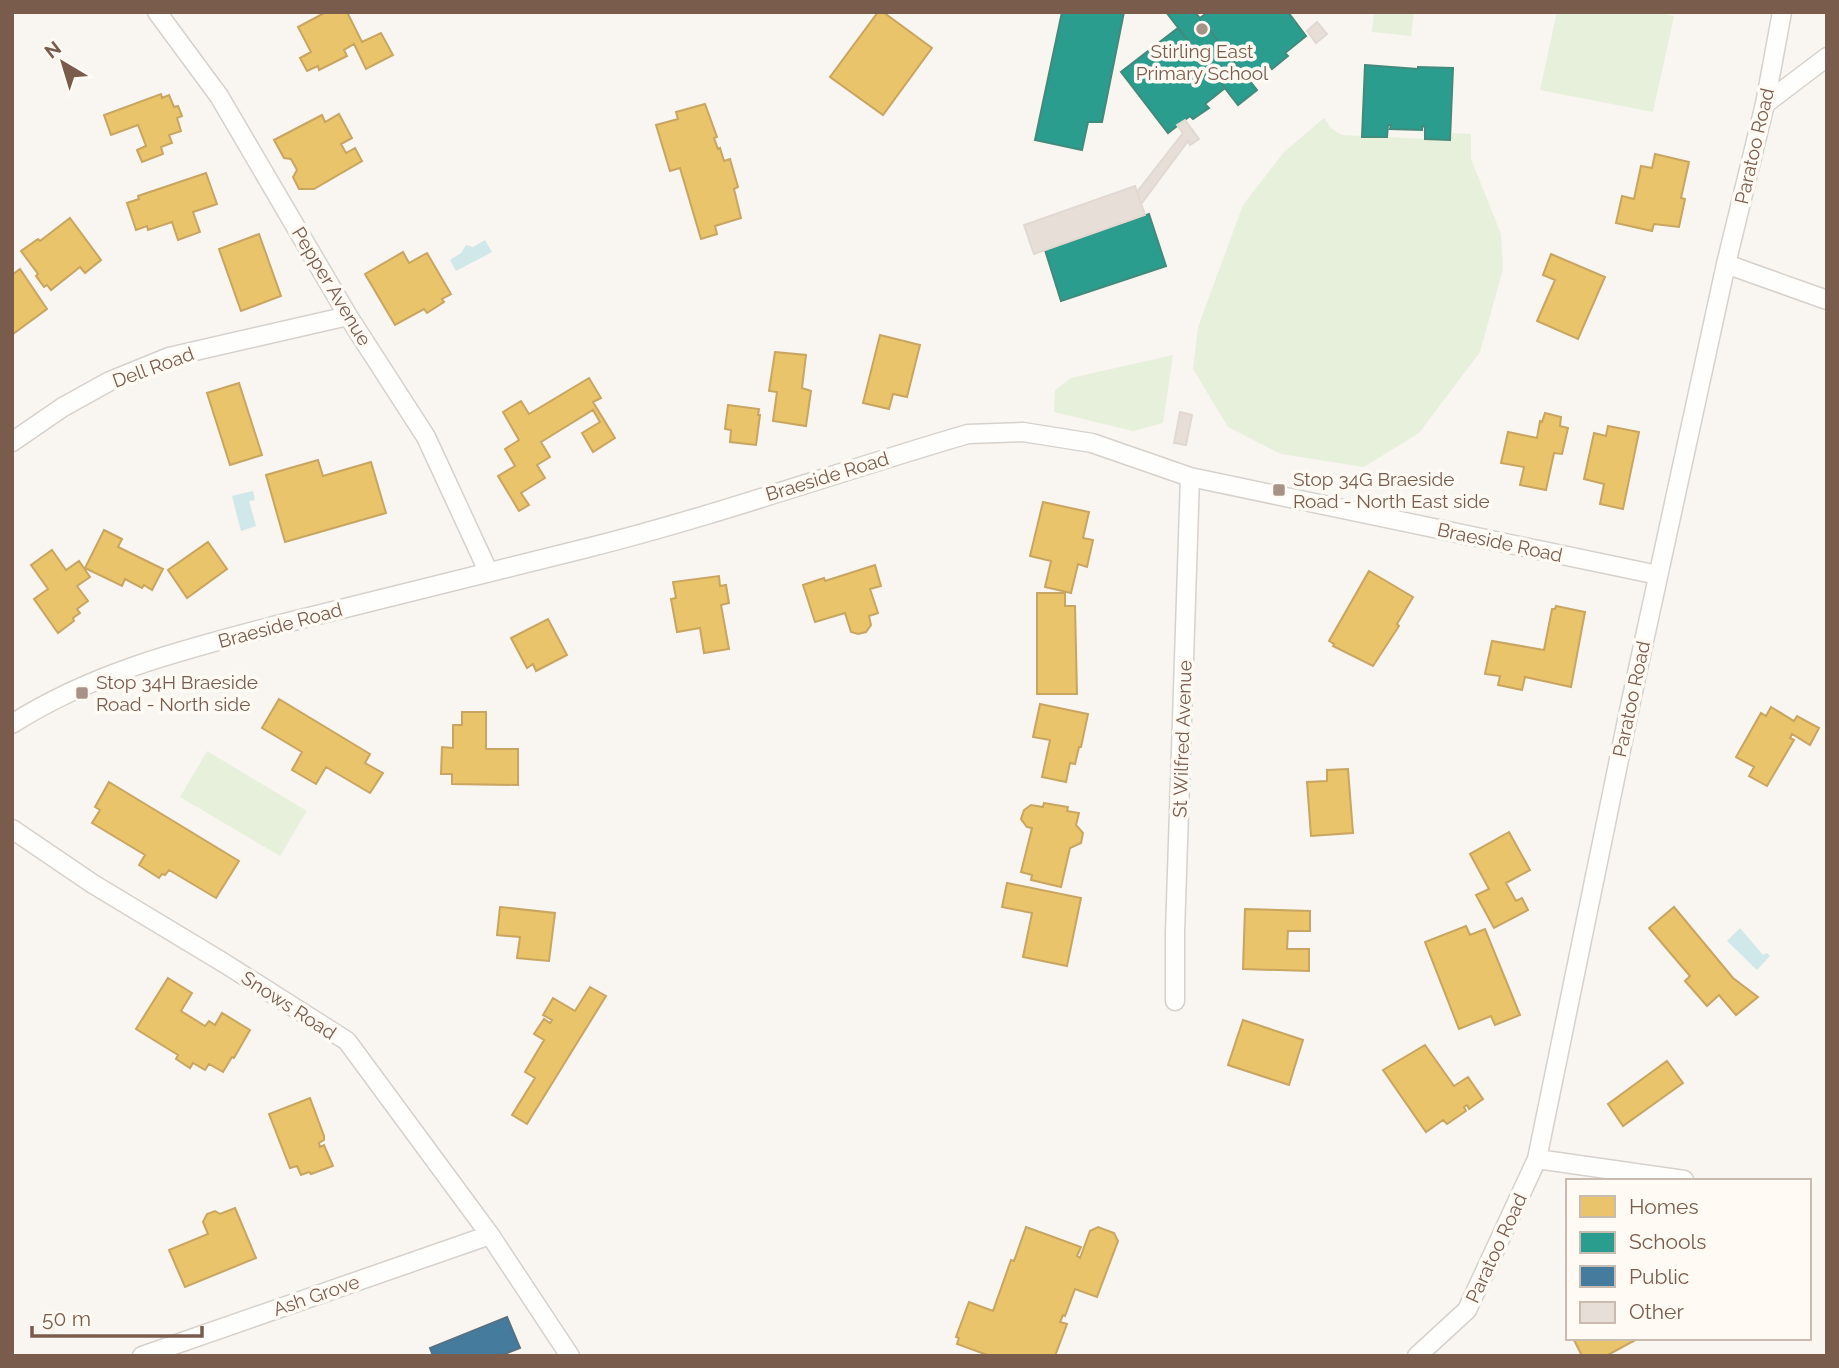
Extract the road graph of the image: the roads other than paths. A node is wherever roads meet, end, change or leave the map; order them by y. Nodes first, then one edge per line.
1 (157, 12) edge
2 (1782, 12) edge
3 (1827, 57) edge
4 (1765, 104) junction
5 (1727, 264) junction
6 (1827, 300) edge
7 (348, 316) junction
8 (12, 442) edge
9 (1190, 477) junction
10 (488, 571) junction
11 (1658, 575) junction
12 (12, 724) edge
13 (12, 829) edge
14 (1175, 1001) dead end
15 (1537, 1159) junction
16 (1677, 1179) edge
17 (490, 1235) junction
18 (142, 1356) edge
19 (570, 1356) edge
20 (1417, 1356) edge

1 - 7 street, Pepper Avenue
2 - 4 street, Paratoo Road
3 - 4 street
4 - 5 street, Paratoo Road
5 - 6 street
5 - 11 street, Paratoo Road
7 - 8 street, Dell Road
7 - 10 street, Pepper Avenue
9 - 10 street, Braeside Road
9 - 11 street, Braeside Road
9 - 14 street, St Wilfred Avenue
10 - 12 street, Braeside Road
11 - 15 street, Paratoo Road
13 - 17 street, Snows Road
15 - 16 street
15 - 20 street, Paratoo Road
17 - 18 street, Ash Grove
17 - 19 street, Snows Road

